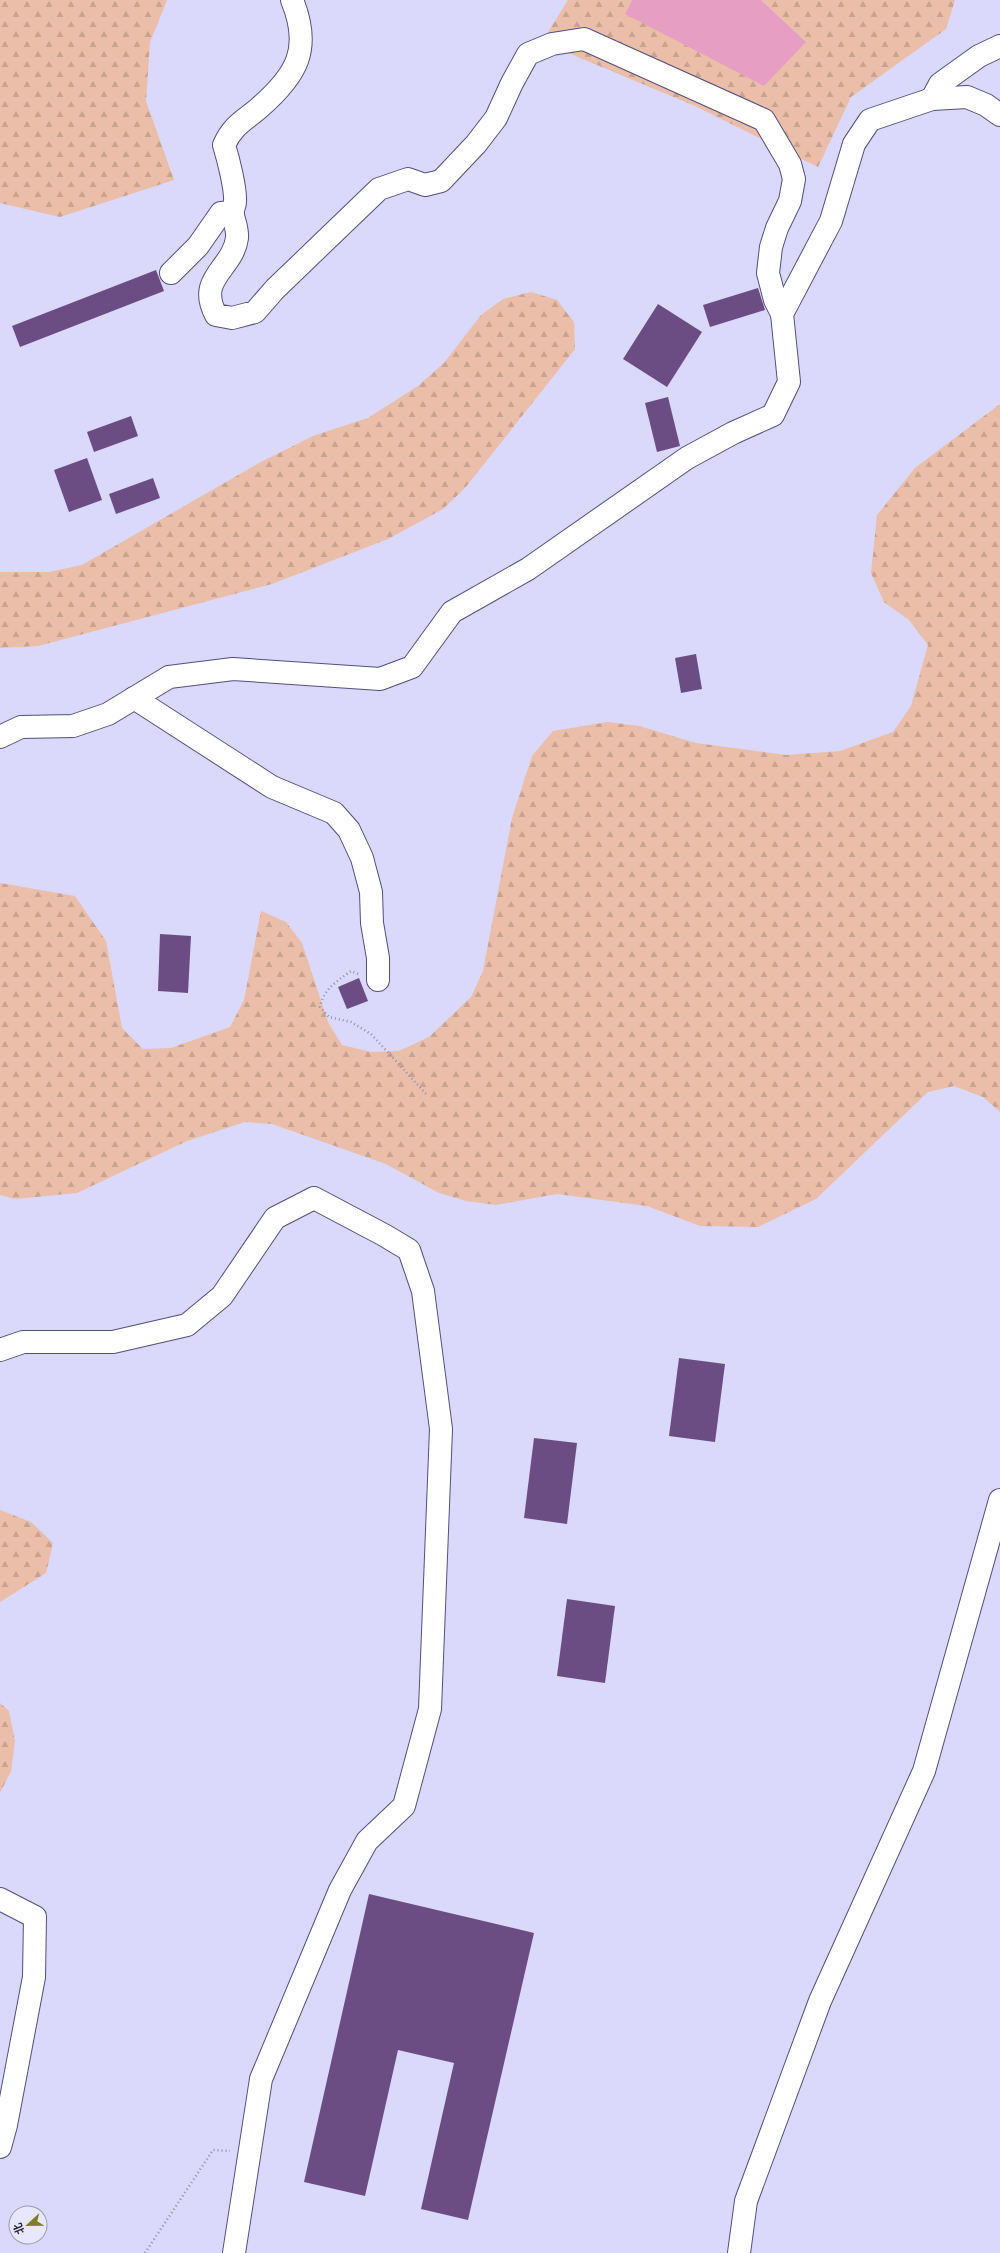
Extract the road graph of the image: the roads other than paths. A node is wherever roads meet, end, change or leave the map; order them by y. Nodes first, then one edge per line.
1 (292, 0) edge
2 (1000, 46) edge
3 (932, 99) junction
4 (1000, 115) edge
5 (232, 212) junction
6 (171, 273) dead end
7 (782, 314) junction
8 (134, 698) junction
9 (0, 737) edge
10 (378, 980) road end
11 (0, 1350) edge
12 (1000, 1500) edge
13 (0, 1900) edge
14 (0, 2147) edge
15 (234, 2253) edge
16 (739, 2253) edge

1 - 5 street
2 - 3 street
3 - 4 street
3 - 7 street
5 - 6 street
5 - 7 street
7 - 8 street
8 - 9 street
8 - 10 street
11 - 15 street
12 - 16 street
13 - 14 street

